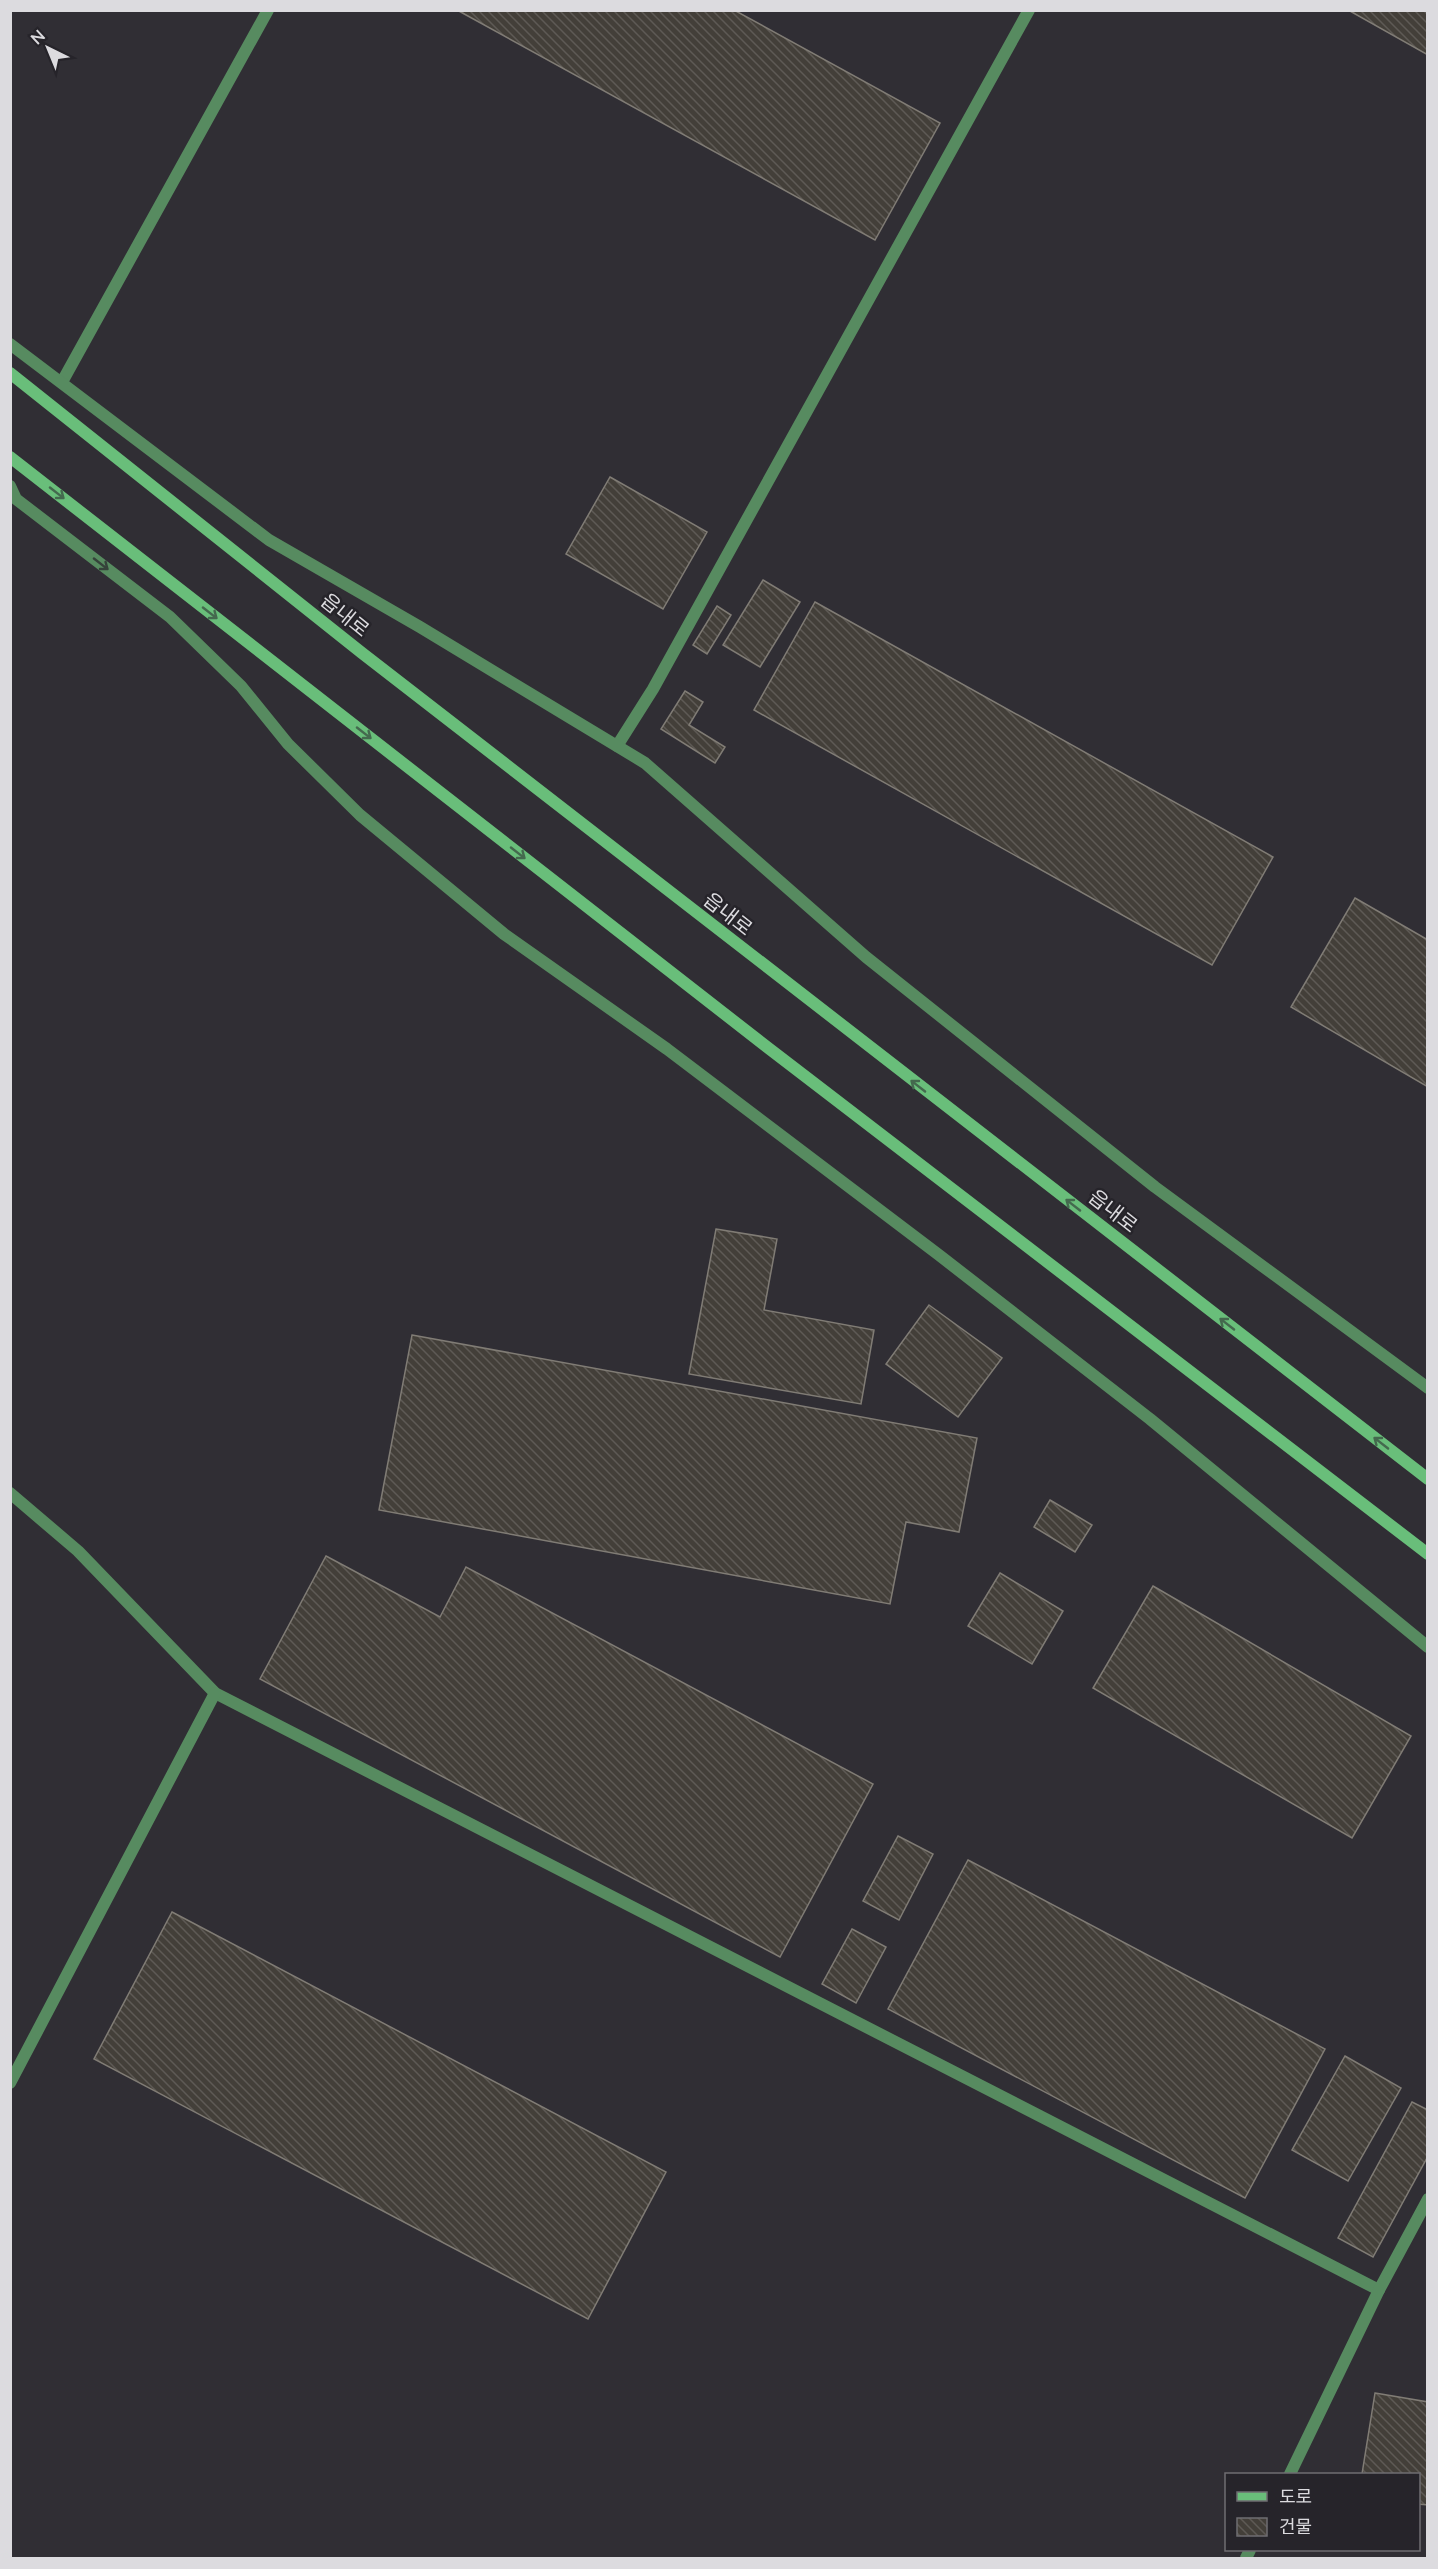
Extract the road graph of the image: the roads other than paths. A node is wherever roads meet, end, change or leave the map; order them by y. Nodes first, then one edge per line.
1 (268, 10) edge
2 (1029, 10) edge
3 (10, 344) edge
4 (10, 373) edge
5 (62, 382) junction
6 (10, 457) edge
7 (10, 486) edge
8 (617, 746) junction
9 (1428, 1388) edge
10 (1428, 1479) edge
11 (10, 1493) edge
12 (1428, 1554) edge
13 (1428, 1647) edge
14 (215, 1693) junction
15 (10, 2083) edge
16 (1428, 2199) edge
17 (1379, 2290) junction
18 (1291, 2473) edge

1 - 5 street
2 - 8 street
3 - 5 street
10 -> 4 street, 읍내로
5 - 8 street
6 -> 12 street
7 -> 13 street
8 - 9 street
11 - 14 street
14 - 15 street
14 - 17 street
16 - 17 street
17 - 18 street

